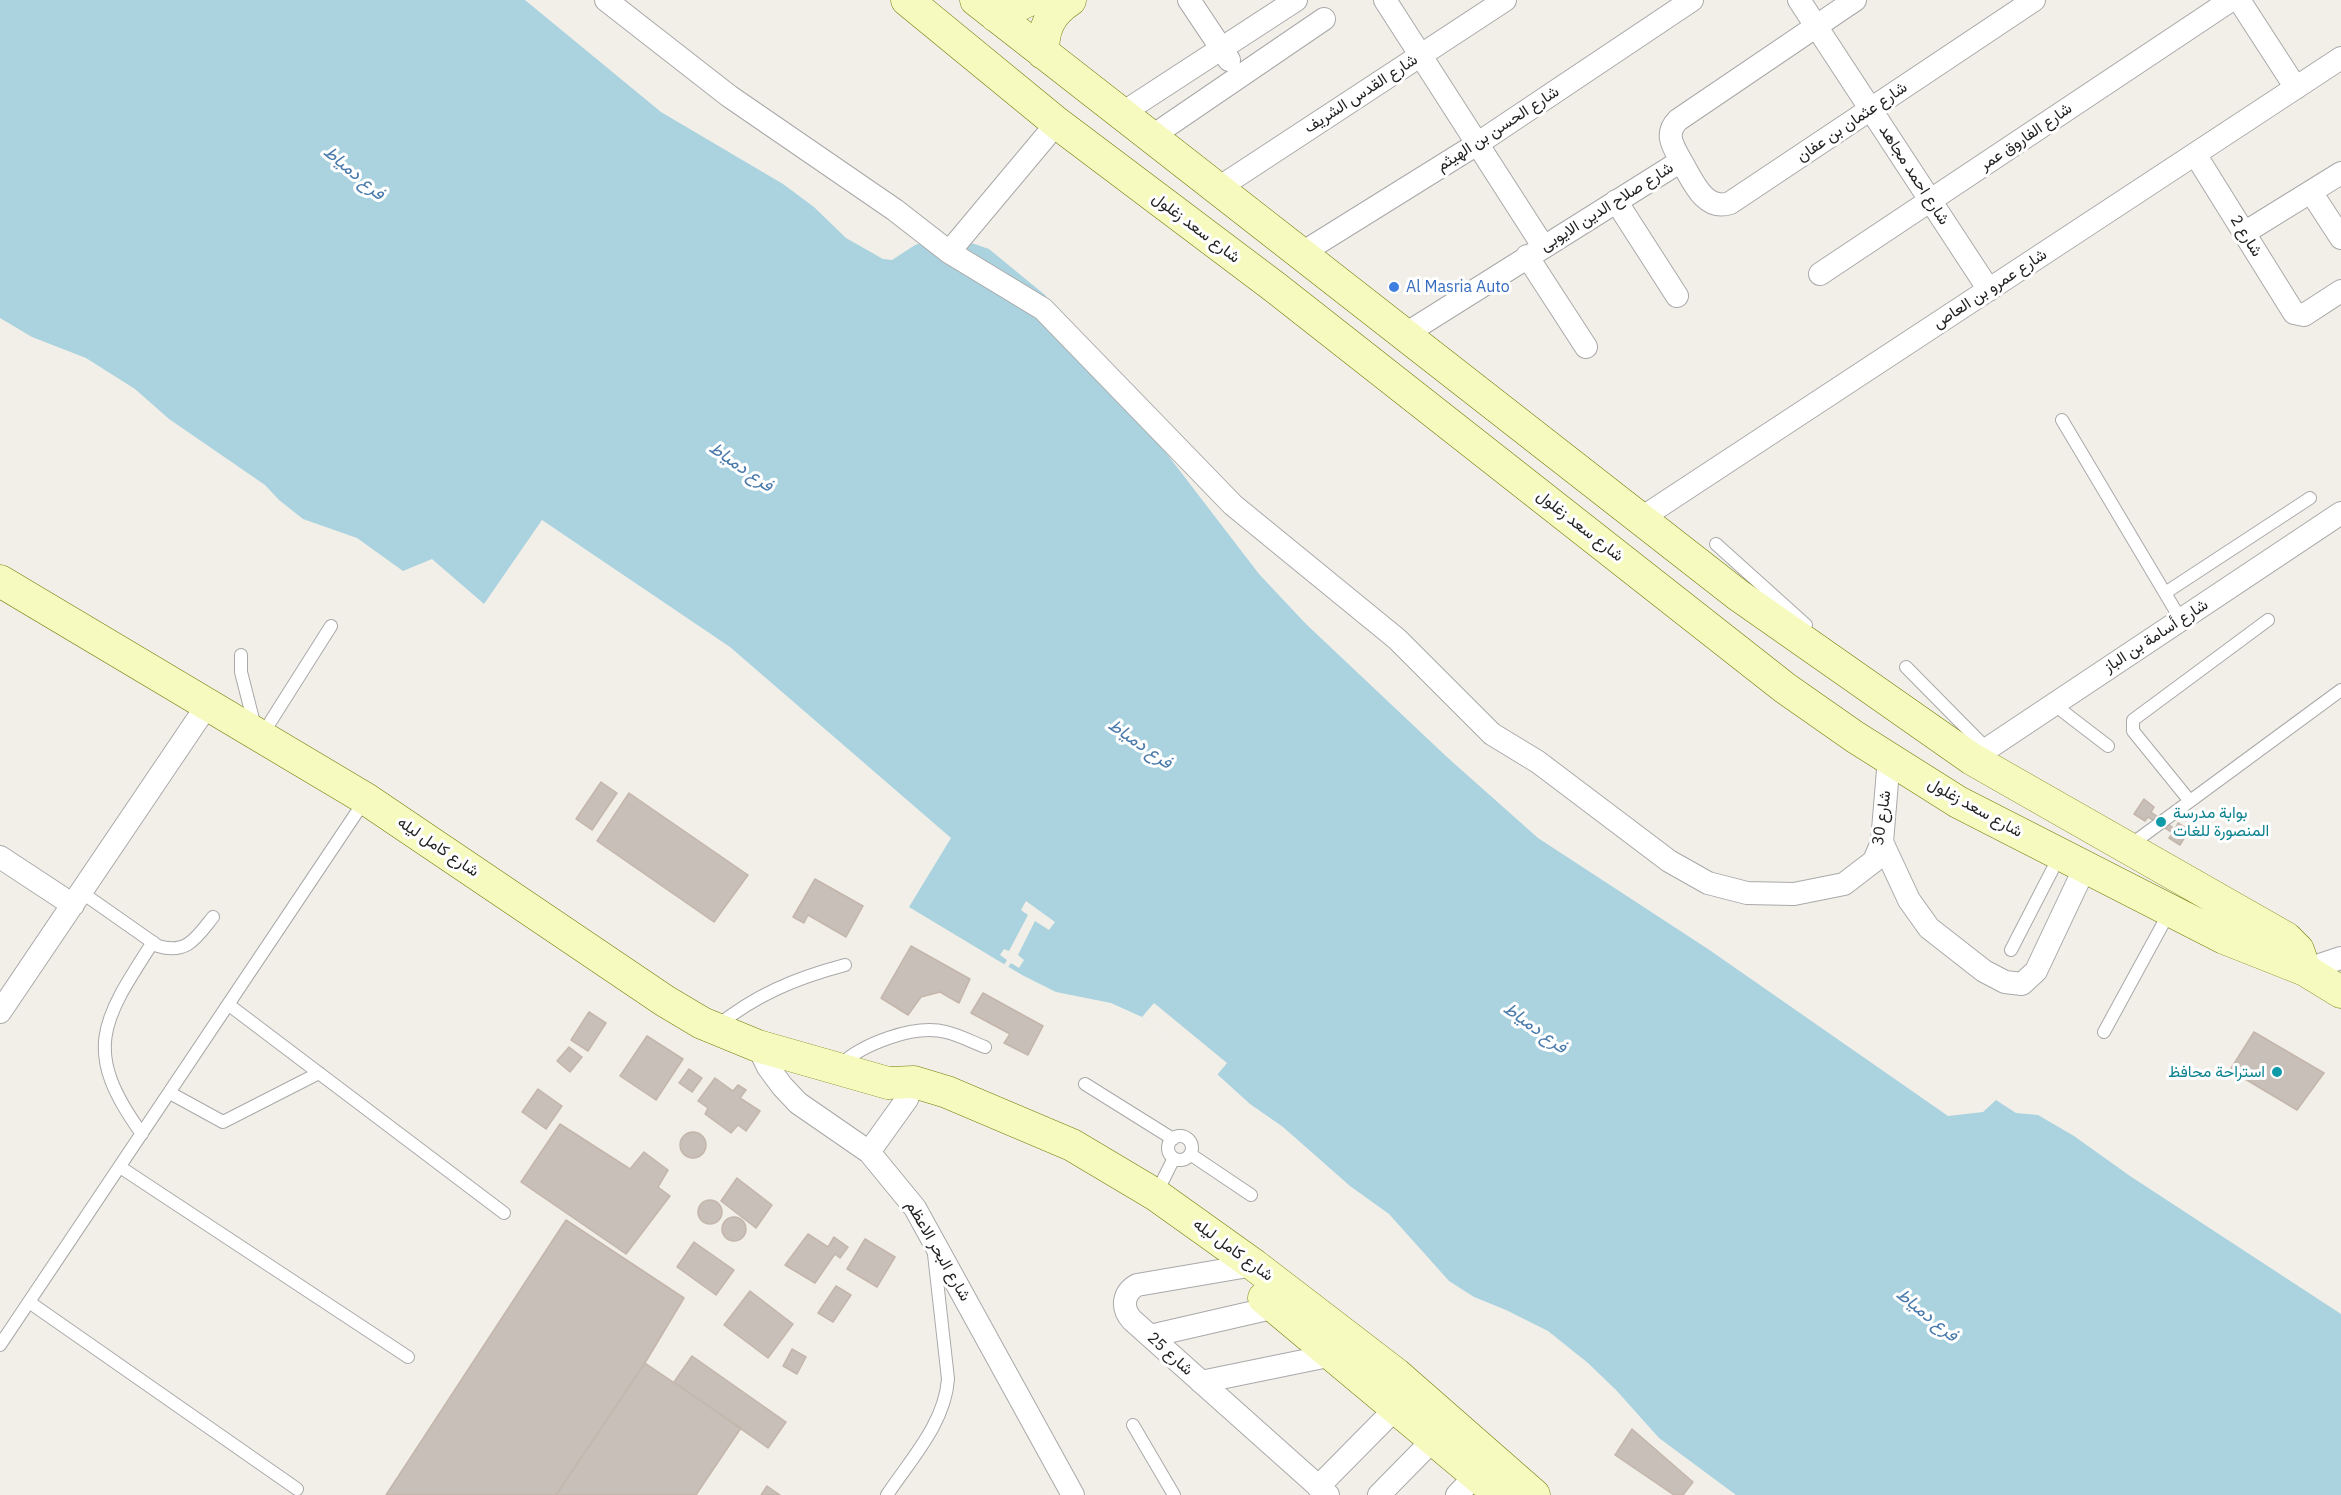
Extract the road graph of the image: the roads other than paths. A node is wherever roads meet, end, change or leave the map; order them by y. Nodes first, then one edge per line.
1 (606, 0) edge
2 (907, 0) edge
3 (1029, 0) edge
4 (1070, 0) edge
5 (1190, 0) edge
6 (1296, 0) edge
7 (1385, 0) edge
8 (1505, 0) edge
9 (1692, 0) edge
10 (1799, 0) edge
11 (1855, 0) edge
12 (2034, 0) edge
13 (2231, 0) edge
14 (2239, 0) edge
15 (986, 8) edge
16 (1324, 19) dead end
17 (1816, 26) junction
18 (1221, 48) junction
19 (1043, 53) junction
20 (1420, 55) junction
21 (2341, 58) edge
22 (1239, 76) junction
23 (2296, 88) junction
24 (1871, 109) junction
25 (1121, 114) junction
26 (1057, 123) junction
27 (1150, 137) junction
28 (1477, 144) junction
29 (2195, 154) junction
30 (1681, 160) junction
31 (2341, 173) edge
32 (1217, 189) junction
33 (2311, 192) junction
34 (1616, 201) junction
35 (1930, 201) junction
36 (2244, 234) junction
37 (2341, 238) edge
38 (1535, 251) junction
39 (949, 252) junction
40 (1302, 253) junction
41 (1820, 274) dead end
42 (1989, 290) junction
43 (2341, 291) edge
44 (1677, 296) dead end
45 (1404, 334) junction
46 (1586, 347) dead end
47 (1486, 400) junction
48 (1438, 416) junction
49 (2062, 420) dead end
50 (1486, 453) junction
51 (2310, 498) dead end
52 (2341, 513) edge
53 (1640, 519) junction
54 (1716, 544) dead end
55 (0, 581) edge
56 (2165, 593) junction
57 (2181, 620) junction
58 (2268, 620) dead end
59 (330, 626) dead end
60 (1799, 638) junction
61 (241, 655) dead end
62 (1906, 667) dead end
63 (2341, 690) edge
64 (2052, 703) junction
65 (208, 704) junction
66 (259, 735) junction
67 (2108, 746) dead end
68 (1979, 754) junction
69 (1889, 758) junction
70 (366, 799) junction
71 (2189, 800) junction
72 (1882, 842) junction
73 (2128, 846) junction
74 (0, 857) edge
75 (2073, 860) junction
76 (77, 899) junction
77 (2171, 909) junction
78 (213, 917) dead end
79 (153, 942) junction
80 (2011, 950) dead end
81 (2341, 958) edge
82 (845, 965) dead end
83 (2305, 970) junction
84 (2341, 992) edge
85 (229, 1005) junction
86 (0, 1012) edge
87 (715, 1028) junction
88 (2104, 1032) dead end
89 (758, 1046) junction
90 (985, 1047) dead end
91 (836, 1068) junction
92 (319, 1073) junction
93 (1085, 1084) dead end
94 (903, 1088) junction
95 (170, 1093) junction
96 (142, 1134) junction
97 (1173, 1139) junction
98 (869, 1152) junction
99 (1190, 1154) junction
100 (1174, 1158) junction
101 (120, 1167) junction
102 (1251, 1195) dead end
103 (1150, 1205) junction
104 (504, 1213) dead end
105 (933, 1238) junction
106 (1240, 1267) junction
107 (29, 1302) junction
108 (1276, 1307) junction
109 (1150, 1336) junction
110 (0, 1345) edge
111 (1333, 1355) junction
112 (408, 1358) dead end
113 (1201, 1382) junction
114 (1396, 1408) junction
115 (1133, 1425) dead end
116 (1434, 1439) junction
117 (1478, 1488) edge
118 (297, 1489) dead end
119 (1323, 1491) edge
120 (887, 1495) edge
121 (1073, 1495) edge
122 (1174, 1495) edge
123 (1379, 1495) edge
124 (1534, 1495) edge

1 - 39 street, شارع 30
2 - 26 main road, شارع سعد زغلول
3 - 15 main road
4 - 19 main road
5 - 18 street
6 - 18 street
7 - 20 street
8 - 20 street, شارع القدس الشريف
9 - 28 street, شارع الحسن بن الهيثم
10 - 17 street, شارع احمد مجاهد
11 - 17 street, شارع صلاح الدين الايوبى
12 - 24 street, شارع عثمان بن عفان
13 - 35 street, شارع الفاروق عمر
14 - 23 street
15 - 19 main road
16 - 22 street
17 - 24 street, شارع احمد مجاهد
17 - 30 street, شارع صلاح الدين الايوبى
18 - 22 street
18 - 25 street
19 - 25 main road
20 - 28 street
20 - 32 street, شارع القدس الشريف
21 - 23 street, شارع عمرو بن العاص
22 - 27 street
23 - 29 street, شارع عمرو بن العاص
24 - 30 street, شارع عثمان بن عفان
24 - 35 street, شارع احمد مجاهد
25 - 27 main road
26 - 39 street
26 - 48 main road, شارع سعد زغلول
27 - 32 main road
28 - 38 street
28 - 40 street, شارع الحسن بن الهيثم
29 - 36 street, شارع 2
29 - 42 street, شارع عمرو بن العاص
30 - 34 street, شارع صلاح الدين الايوبى
31 - 33 street
32 - 40 main road
33 - 36 street
33 - 37 street
34 - 38 street, شارع صلاح الدين الايوبى
34 - 44 street
35 - 41 street, شارع الفاروق عمر
35 - 42 street, شارع احمد مجاهد
36 - 43 street, شارع 2
38 - 45 street, شارع صلاح الدين الايوبى
38 - 46 street
39 - 72 street, شارع 30
40 - 45 main road
42 - 53 street, شارع عمرو بن العاص
45 - 47 main road
47 - 48 main road
47 - 50 main road
47 - 53 main road
48 - 50 main road, شارع سعد زغلول
49 - 56 lane
50 - 69 main road, شارع سعد زغلول
51 - 56 lane
52 - 57 street, شارع أسامة بن الباز
53 - 60 main road
54 - 60 lane
55 - 65 main road, شارع كامل ليله
56 - 57 lane
57 - 64 street, شارع أسامة بن الباز
58 - 71 lane
59 - 66 lane
60 - 68 main road
61 - 66 lane
62 - 68 lane
63 - 71 lane
64 - 67 lane
64 - 68 street, شارع أسامة بن الباز
65 - 66 main road, شارع كامل ليله
65 - 76 street
66 - 70 main road, شارع كامل ليله
68 - 73 main road
69 - 72 street, شارع 30
69 - 75 main road, شارع سعد زغلول
70 - 85 lane
70 - 87 main road, شارع كامل ليله
71 - 73 lane
72 - 75 street
73 - 83 main road
74 - 76 street
75 - 77 main road, شارع سعد زغلول
75 - 80 lane
76 - 79 lane
76 - 86 street
77 - 83 main road, شارع سعد زغلول
77 - 88 lane
78 - 79 lane
79 - 96 lane
81 - 83 street
82 - 87 lane
83 - 84 main road, شارع سعد زغلول
85 - 92 lane
85 - 95 lane
87 - 89 main road, شارع كامل ليله
89 - 91 main road, شارع كامل ليله
89 - 98 street, شارع البحر الاعظم
90 - 91 lane
91 - 94 main road, شارع كامل ليله
92 - 95 lane
92 - 104 lane
93 - 97 lane
94 - 98 street
94 - 103 main road, شارع كامل ليله
95 - 96 lane
96 - 101 lane
97 - 99 lane
97 - 100 lane
98 - 105 street, شارع البحر الاعظم
99 - 100 lane
99 - 102 lane
100 - 103 lane
101 - 107 lane
101 - 112 lane
103 - 106 main road, شارع كامل ليله
105 - 120 lane
105 - 121 street, شارع البحر الاعظم
106 - 108 main road, شارع كامل ليله
106 - 109 street, شارع 25
106 - 124 main road, شارع كامل ليله
107 - 110 lane
107 - 118 lane
108 - 109 street
108 - 111 main road, شارع كامل ليله
109 - 113 street, شارع 25
111 - 113 street
111 - 114 main road, شارع كامل ليله
113 - 119 street, شارع 25
114 - 116 main road, شارع كامل ليله
114 - 119 street
115 - 122 lane
116 - 117 main road, شارع كامل ليله
116 - 123 street

